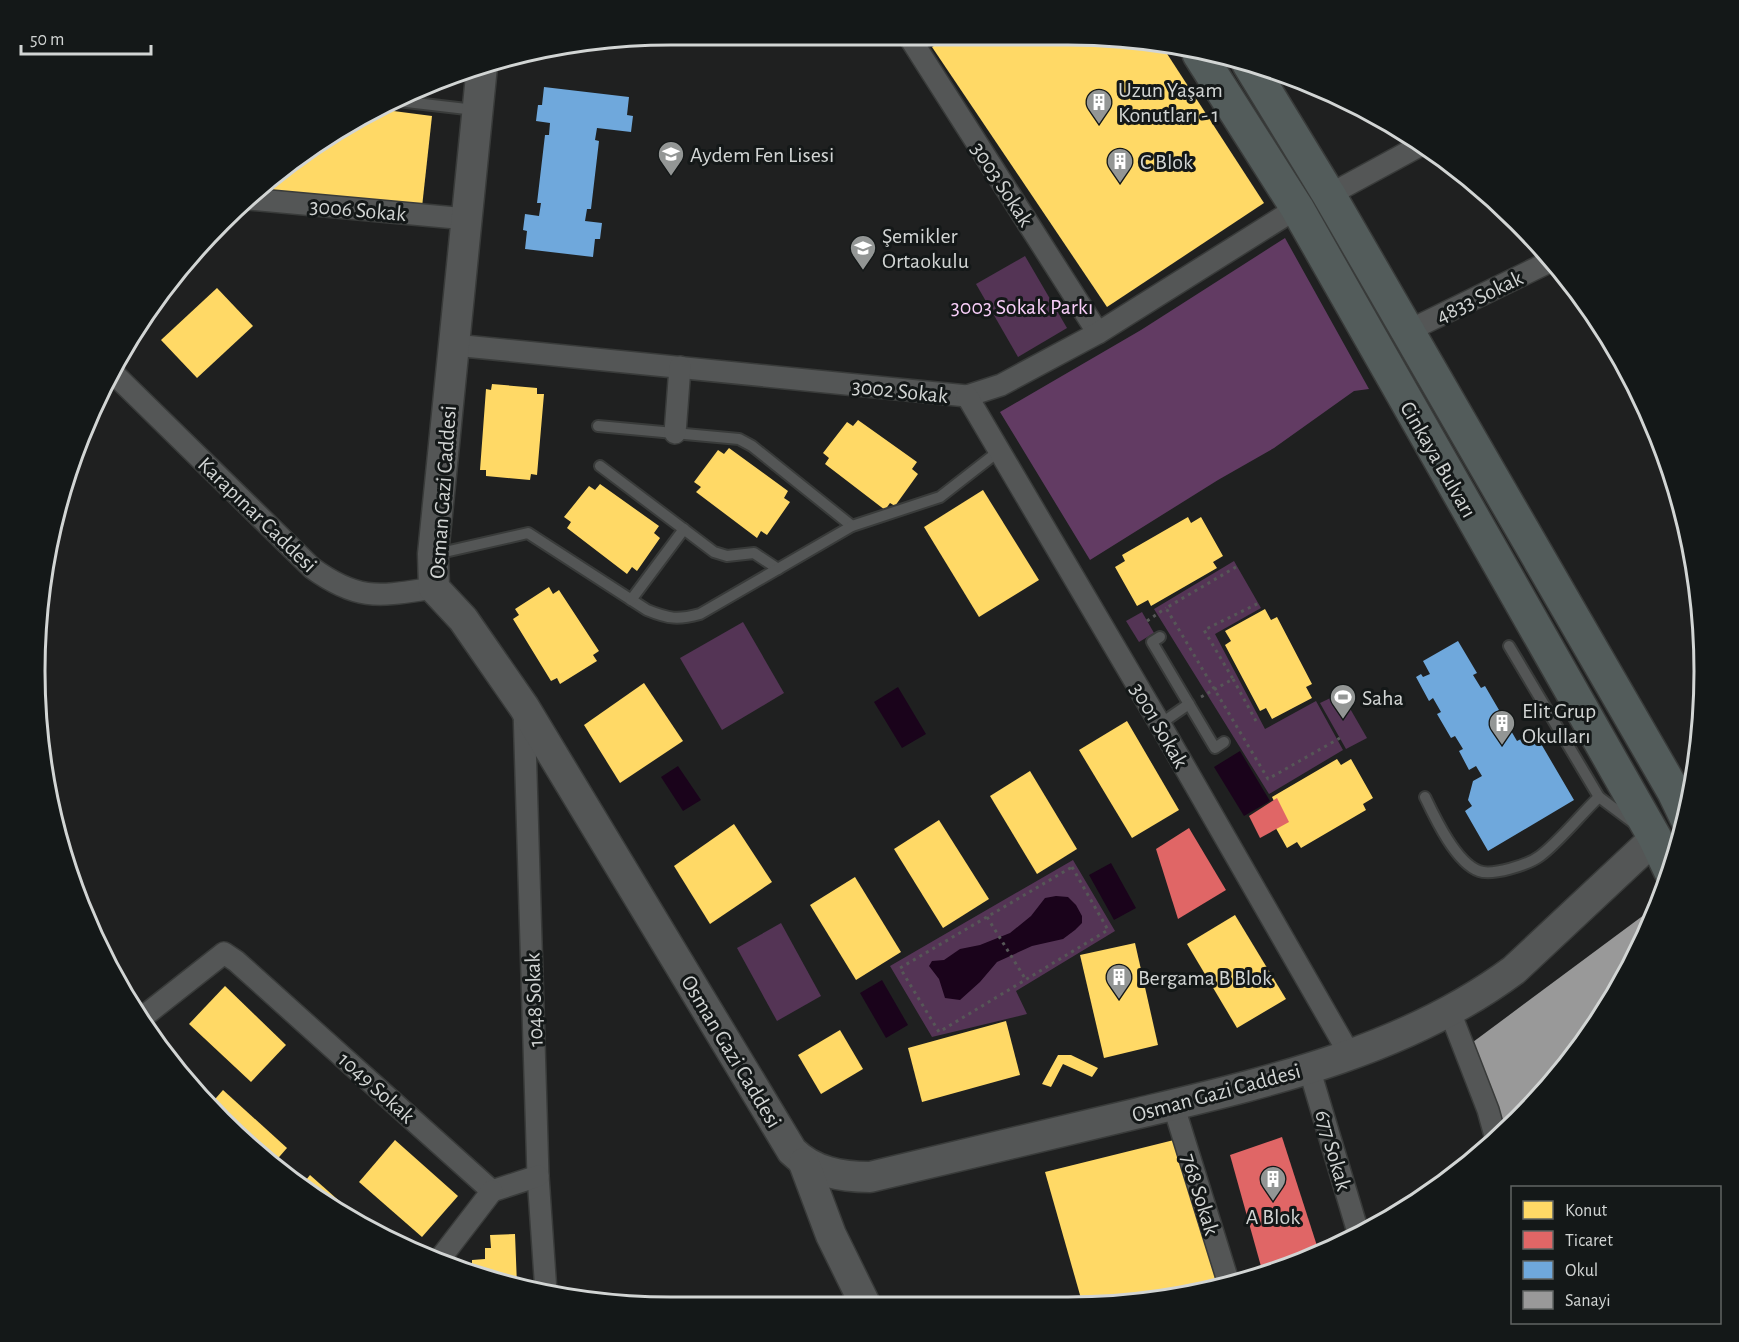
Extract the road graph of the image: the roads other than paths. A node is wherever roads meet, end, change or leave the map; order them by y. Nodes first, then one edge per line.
1 (914, 45) edge
2 (1203, 60) edge
3 (1255, 74) edge
4 (481, 75) edge
5 (411, 102) edge
6 (478, 110) junction
7 (1413, 149) edge
8 (1329, 195) junction
9 (258, 200) edge
10 (1297, 208) junction
11 (467, 219) junction
12 (1544, 264) edge
13 (1408, 331) junction
14 (1098, 333) junction
15 (454, 345) junction
16 (680, 367) junction
17 (118, 378) edge
18 (966, 396) junction
19 (598, 426) dead end
20 (675, 433) junction
21 (999, 451) junction
22 (600, 466) dead end
23 (852, 526) junction
24 (684, 529) junction
25 (433, 554) junction
26 (778, 569) junction
27 (434, 588) junction
28 (631, 600) junction
29 (1160, 637) dead end
30 (1509, 646) dead end
31 (1189, 704) junction
32 (524, 707) junction
33 (1160, 724) junction
34 (1224, 742) dead end
35 (1682, 793) edge
36 (1425, 797) dead end
37 (1599, 797) junction
38 (1655, 838) junction
39 (1665, 859) edge
40 (1450, 1012) junction
41 (147, 1013) edge
42 (1350, 1055) junction
43 (1309, 1068) junction
44 (1173, 1104) junction
45 (1494, 1130) edge
46 (804, 1163) junction
47 (538, 1176) junction
48 (492, 1191) junction
49 (1356, 1226) edge
50 (444, 1254) edge
51 (1227, 1277) edge
52 (545, 1284) edge
53 (862, 1297) edge

1 - 14 street, 3003 Sokak
2 - 10 main road, Cinkaya Bulvarı
3 - 8 main road, Cinkaya Bulvarı
4 - 6 street, Osman Gazi Caddesi
5 - 6 lane
6 - 11 street, Osman Gazi Caddesi
7 - 8 street
8 - 13 main road, Cinkaya Bulvarı
9 - 11 street, 3006 Sokak
10 - 14 street, 3002 Sokak
10 - 38 main road, Cinkaya Bulvarı
11 - 15 street, Osman Gazi Caddesi
12 - 13 street, 4833 Sokak
13 - 35 main road, Cinkaya Bulvarı
14 - 18 street, 3002 Sokak
15 - 16 street, 3002 Sokak
15 - 25 street, Osman Gazi Caddesi
16 - 18 street, 3002 Sokak
16 - 20 street
17 - 27 street, Karapınar Caddesi
18 - 21 street, 3001 Sokak
19 - 20 lane
20 - 23 lane
21 - 23 lane
21 - 33 street, 3001 Sokak
22 - 24 lane
23 - 26 lane
24 - 26 lane
24 - 28 lane
25 - 27 street, Osman Gazi Caddesi
25 - 28 lane
26 - 28 lane
27 - 32 street, Osman Gazi Caddesi
29 - 31 lane
30 - 37 lane
31 - 33 lane
31 - 34 lane
32 - 46 street, Osman Gazi Caddesi
32 - 47 street, 1048 Sokak
33 - 42 street, 3001 Sokak
36 - 37 lane
37 - 38 lane
38 - 39 main road, Cinkaya Bulvarı
38 - 40 street, Osman Gazi Caddesi
40 - 42 street, Osman Gazi Caddesi
40 - 45 street
41 - 48 street, 1049 Sokak
42 - 43 street, Osman Gazi Caddesi
43 - 44 street, Osman Gazi Caddesi
43 - 49 street, 677 Sokak
44 - 46 street, Osman Gazi Caddesi
44 - 51 street, 768 Sokak
46 - 53 street
47 - 48 street
47 - 52 street, 1048 Sokak
48 - 50 street

